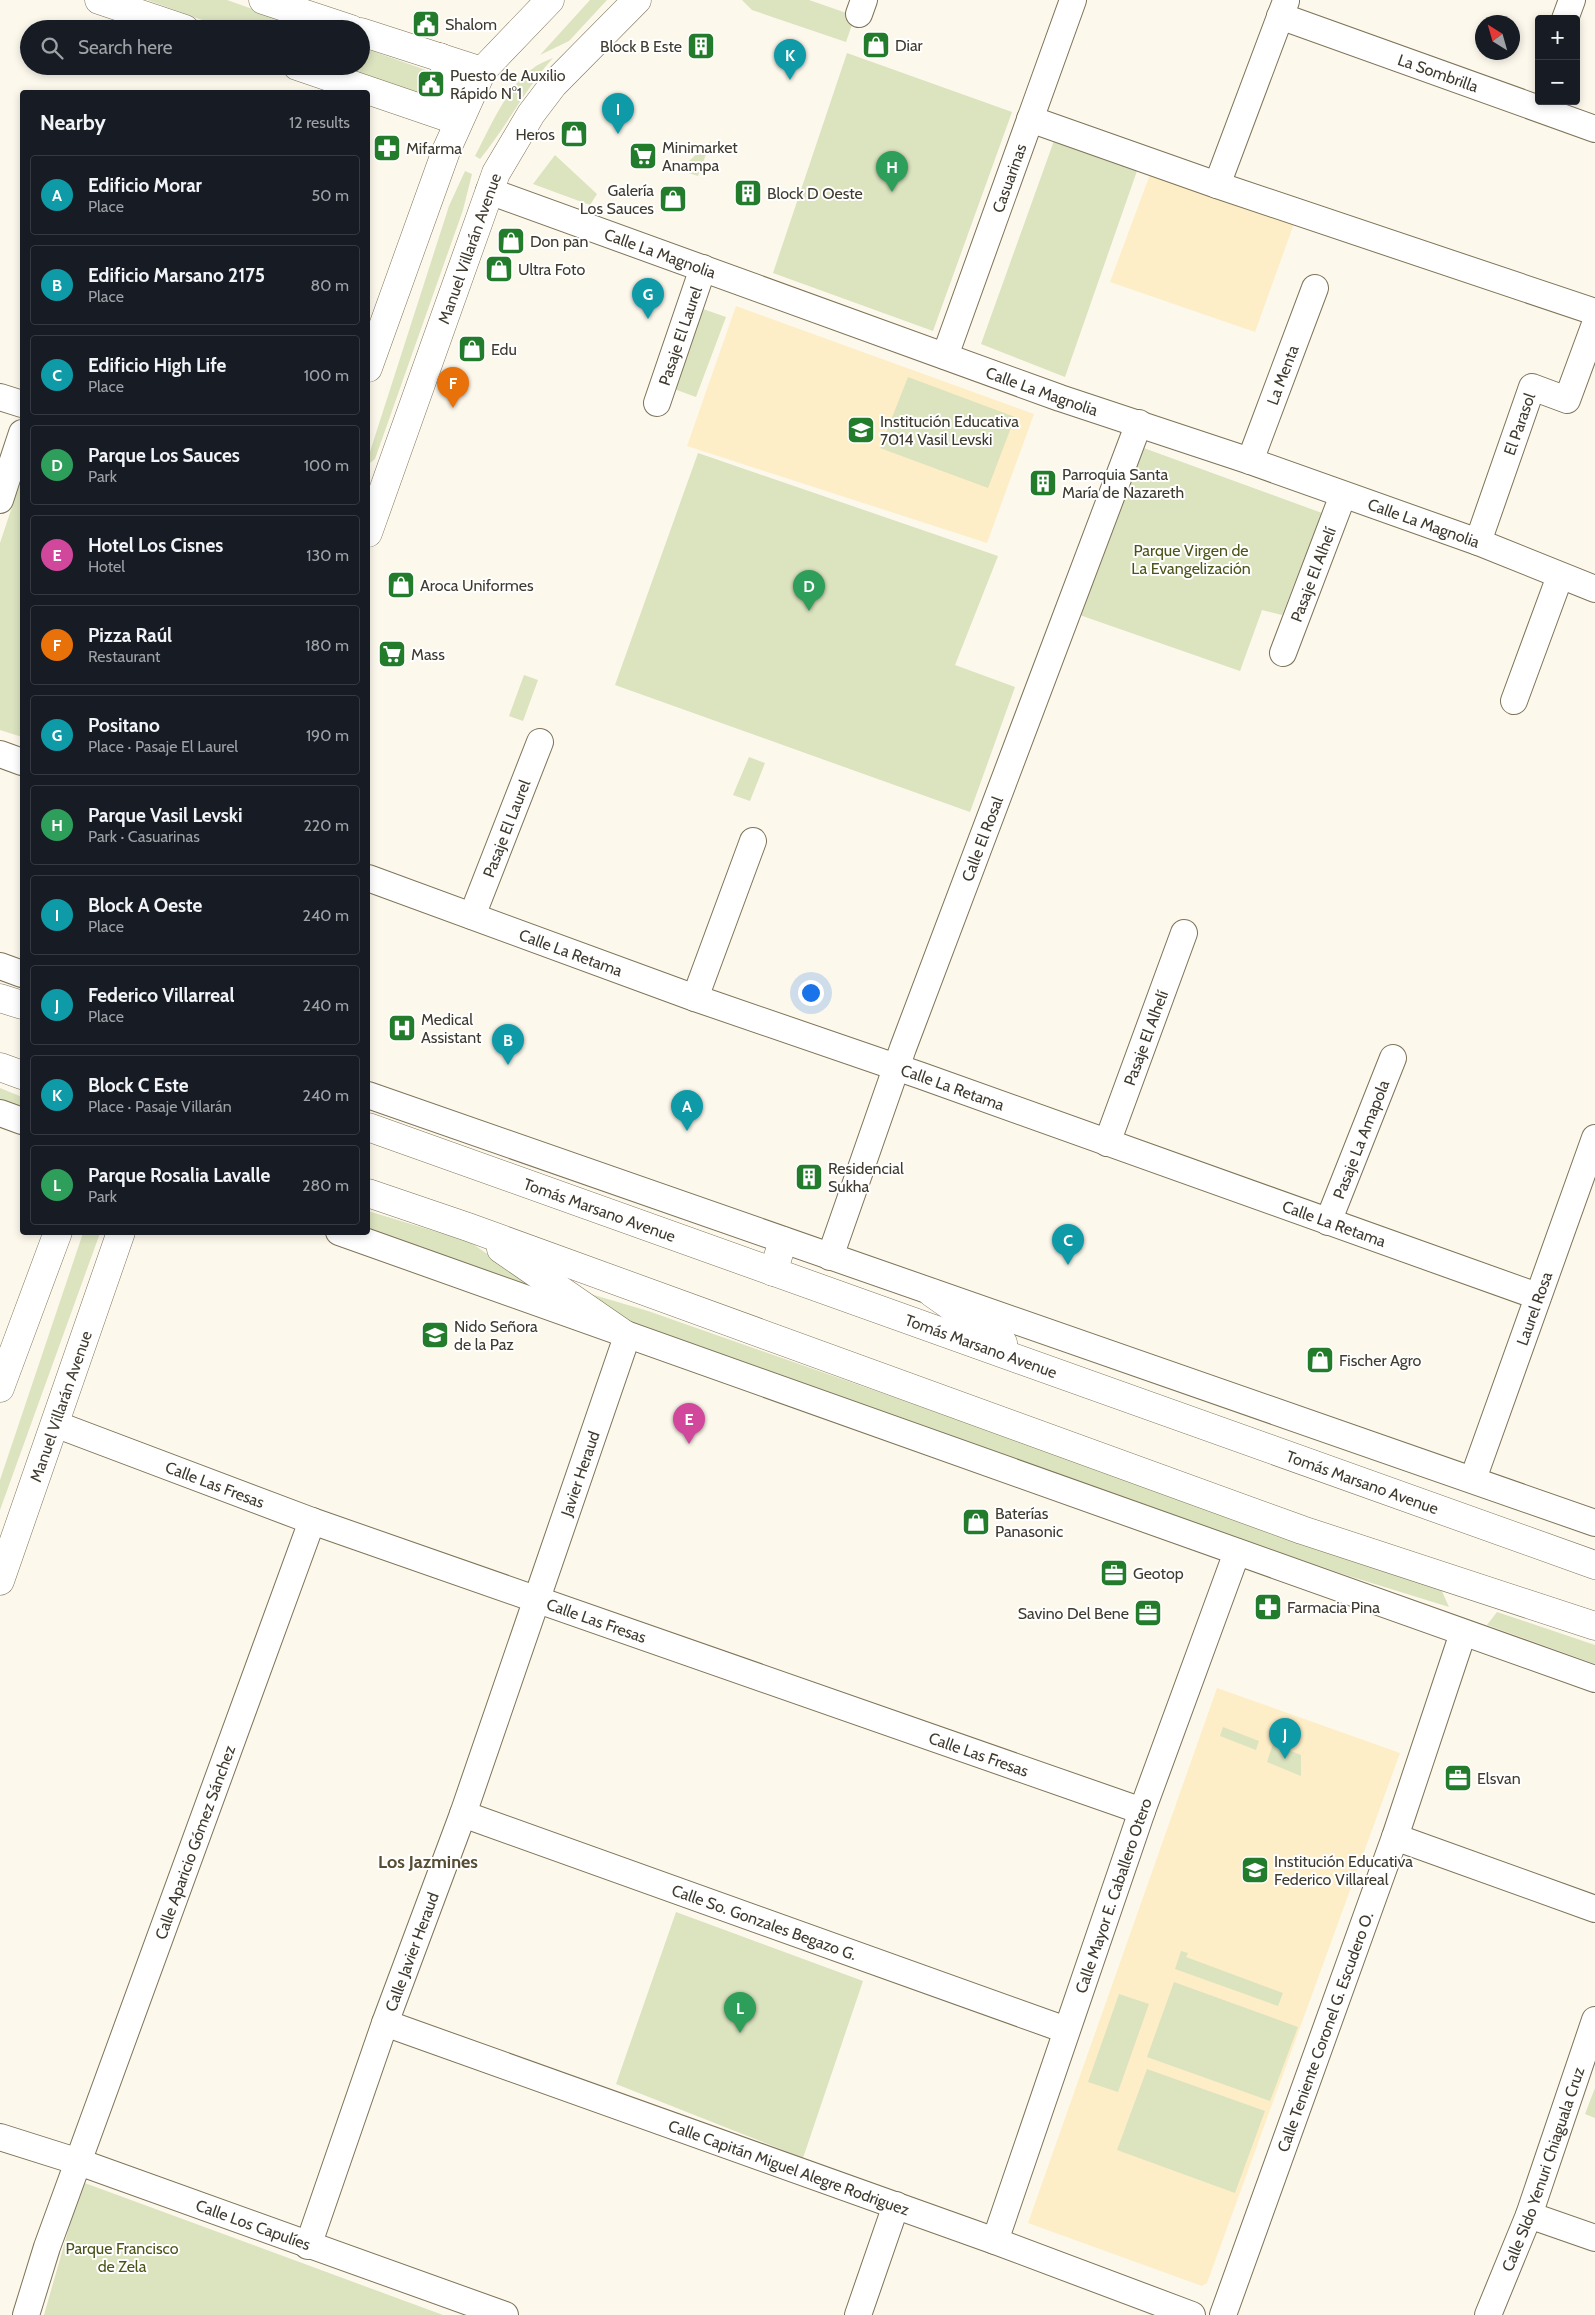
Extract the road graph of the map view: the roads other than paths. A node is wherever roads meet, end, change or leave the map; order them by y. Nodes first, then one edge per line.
1 (99, 0) edge
2 (262, 0) edge
3 (550, 0) edge
4 (637, 0) edge
5 (1072, 0) edge
6 (1572, 0) edge
7 (1283, 8) edge
8 (1566, 15) edge
9 (158, 20) edge
10 (323, 20) edge
11 (370, 35) edge
12 (440, 57) junction
13 (482, 71) junction
14 (324, 75) edge
15 (368, 90) edge
16 (370, 91) edge
17 (428, 110) junction
18 (1030, 119) junction
19 (458, 121) junction
20 (1595, 129) edge
21 (1217, 185) junction
22 (489, 191) junction
23 (703, 268) junction
24 (1315, 288) dead end
25 (1595, 312) edge
26 (1595, 324) edge
27 (945, 356) junction
28 (370, 363) edge
29 (0, 397) edge
30 (20, 403) edge
31 (657, 403) dead end
32 (1139, 423) junction
33 (20, 439) edge
34 (1250, 461) junction
35 (1343, 495) junction
36 (0, 500) edge
37 (370, 523) edge
38 (1478, 542) junction
39 (1560, 576) junction
40 (1595, 589) edge
41 (1283, 653) dead end
42 (1514, 701) dead end
43 (540, 742) dead end
44 (0, 754) edge
45 (20, 761) edge
46 (753, 841) dead end
47 (370, 879) edge
48 (472, 916) junction
49 (1184, 933) dead end
50 (0, 966) edge
51 (20, 973) edge
52 (0, 998) edge
53 (695, 998) junction
54 (20, 1005) edge
55 (1393, 1058) dead end
56 (0, 1067) edge
57 (897, 1068) junction
58 (20, 1074) edge
59 (370, 1096) edge
60 (0, 1113) edge
61 (20, 1120) edge
62 (370, 1128) edge
63 (1595, 1138) edge
64 (1107, 1143) junction
65 (370, 1194) edge
66 (1328, 1222) junction
67 (468, 1227) junction
68 (57, 1235) edge
69 (121, 1235) edge
70 (347, 1235) edge
71 (783, 1241) junction
72 (830, 1257) junction
73 (773, 1272) junction
74 (932, 1293) junction
75 (1537, 1296) junction
76 (625, 1342) junction
77 (1033, 1364) junction
78 (0, 1388) edge
79 (55, 1424) junction
80 (1473, 1479) junction
81 (312, 1521) junction
82 (1595, 1523) edge
83 (5, 1547) edge
84 (1237, 1552) junction
85 (1595, 1565) edge
86 (0, 1581) edge
87 (538, 1601) junction
88 (1595, 1626) edge
89 (1463, 1633) junction
90 (1595, 1679) edge
91 (1142, 1810) junction
92 (464, 1814) junction
93 (1395, 1837) junction
94 (1595, 1909) edge
95 (1595, 2020) edge
96 (385, 2023) junction
97 (1066, 2030) junction
98 (0, 2137) edge
99 (79, 2162) junction
100 (896, 2205) junction
101 (1529, 2215) junction
102 (1595, 2238) edge
103 (995, 2241) junction
104 (308, 2246) junction
105 (26, 2315) edge
106 (505, 2315) edge
107 (858, 2315) edge
108 (1192, 2315) edge
109 (1223, 2315) edge
110 (1488, 2315) edge

1 - 9 main road
2 - 10 main road
3 - 13 main road
4 - 22 main road, Manuel Villarán Avenue
5 - 18 street, Casuarinas
6 - 8 street
7 - 20 street, La Sombrilla
7 - 21 street
11 - 12 main road
12 - 13 main road
12 - 17 main road
13 - 19 main road
14 - 15 main road
16 - 17 main road
17 - 19 main road
18 - 21 street
18 - 27 street, Casuarinas
19 - 28 main road
21 - 25 street
22 - 23 street, Calle La Magnolia
22 - 37 main road, Manuel Villarán Avenue
23 - 27 street, Calle La Magnolia
23 - 31 street, Pasaje El Laurel
24 - 34 street, La Menta
26 - 38 street, El Parasol
27 - 32 street, Calle La Magnolia
29 - 30 street
32 - 34 street, Calle La Magnolia
32 - 57 street, Calle El Rosal
33 - 36 street
34 - 35 street, Calle La Magnolia
35 - 38 street, Calle La Magnolia
35 - 41 street, Pasaje El Alhelí
38 - 39 street, Calle La Magnolia
39 - 40 street, Calle La Magnolia
39 - 42 street
43 - 48 street, Pasaje El Laurel
44 - 45 street
46 - 53 street
47 - 48 street, Calle La Retama
48 - 53 street, Calle La Retama
49 - 64 street, Pasaje El Alhelí
50 - 51 street
52 - 54 main road
53 - 57 street, Calle La Retama
55 - 66 street, Pasaje La Amapola
56 - 58 main road
57 - 64 street, Calle La Retama
57 - 72 street, Calle El Rosal
59 - 71 street, Tomás Marsano Avenue
60 - 61 street
62 - 73 main road, Tomás Marsano Avenue
63 - 75 street, Laurel Rosa
64 - 66 street, Calle La Retama
65 - 67 main road
66 - 75 street, Calle La Retama
67 - 76 main road
67 - 88 main road
68 - 78 main road
69 - 79 main road, Manuel Villarán Avenue
70 - 76 street
71 - 72 street, Tomás Marsano Avenue
71 - 73 main road
72 - 74 street, Tomás Marsano Avenue
73 - 77 main road, Tomás Marsano Avenue
74 - 77 main road
74 - 80 street, Tomás Marsano Avenue
75 - 80 street, Laurel Rosa
76 - 84 street
76 - 87 street, Javier Heraud
77 - 85 main road, Tomás Marsano Avenue
79 - 81 street, Calle Las Fresas
79 - 83 main road, Manuel Villarán Avenue
80 - 82 street, Tomás Marsano Avenue
81 - 87 street, Calle Las Fresas
81 - 99 street, Calle Aparicio Gómez Sánchez
83 - 86 main road, Manuel Villarán Avenue
84 - 89 street
84 - 91 street, Calle Mayor E. Caballero Otero
87 - 91 street, Calle Las Fresas
87 - 92 street, Calle Javier Heraud
89 - 90 street
89 - 93 street, Calle Teniente Coronel G. Escudero O.
91 - 97 street, Calle Mayor E. Caballero Otero
92 - 96 street, Calle Javier Heraud
92 - 97 street, Calle So. Gonzales Begazo G.
93 - 94 street
93 - 109 street, Calle Teniente Coronel G. Escudero O.
95 - 101 street, Calle Sldo Yenuri Chiaguala Cruz
96 - 100 street, Calle Capitán Miguel Alegre Rodriguez
96 - 104 street, Calle Javier Heraud
97 - 103 street, Calle Mayor E. Caballero Otero
98 - 99 street, Calle Los Capulíes
99 - 104 street, Calle Los Capulíes
99 - 105 street, Calle Aparicio Gómez Sánchez
100 - 103 street, Calle Capitán Miguel Alegre Rodriguez
100 - 107 street
101 - 102 street
101 - 110 street, Calle Sldo Yenuri Chiaguala Cruz
103 - 108 street, Calle Capitán Miguel Alegre Rodriguez
104 - 106 street, Calle Los Capulíes

